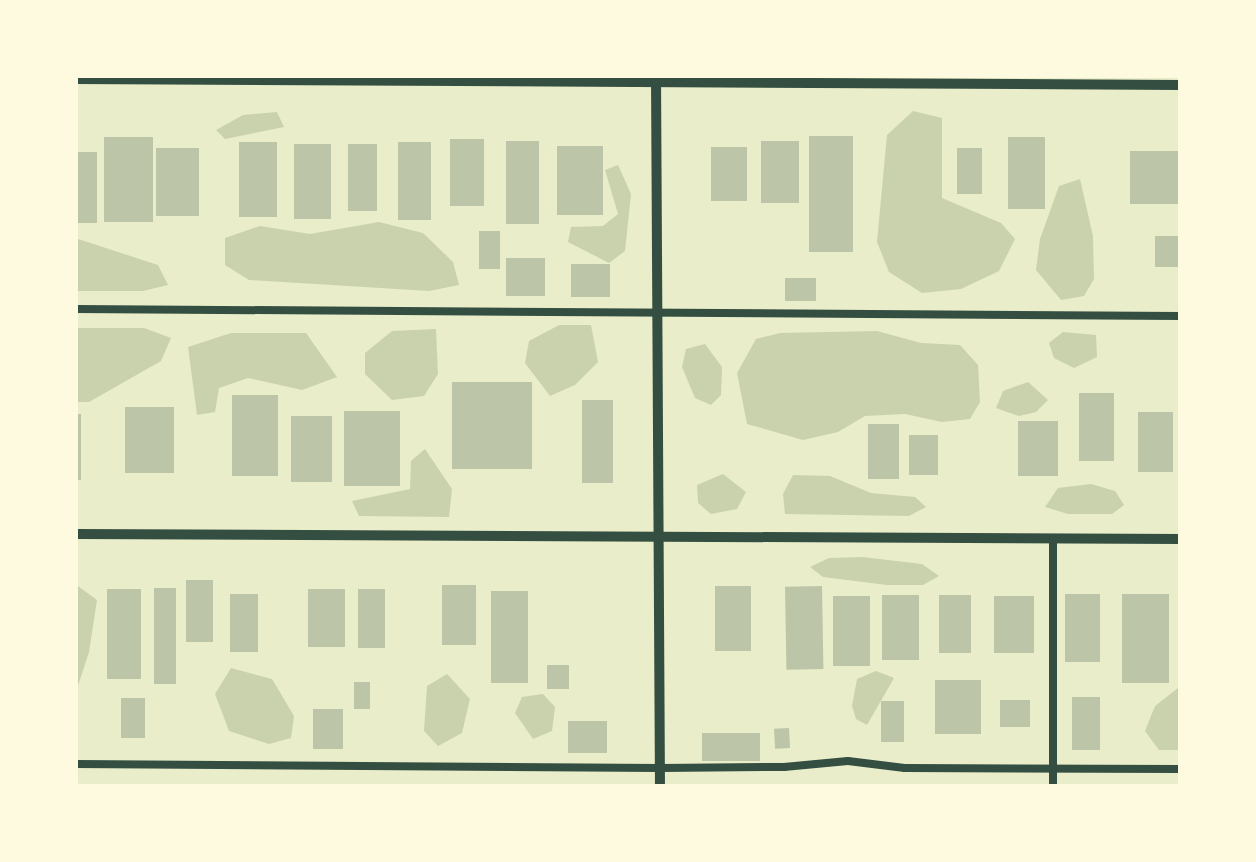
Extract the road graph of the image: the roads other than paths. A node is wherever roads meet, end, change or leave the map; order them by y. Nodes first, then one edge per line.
1 (75, 79) edge
2 (656, 80) edge
3 (1181, 85) edge
4 (75, 309) edge
5 (657, 314) junction
6 (1181, 316) edge
7 (75, 534) edge
8 (658, 536) junction
9 (1053, 538) junction
10 (1181, 539) edge
11 (75, 764) edge
12 (660, 768) junction
13 (1053, 768) junction
14 (1181, 769) edge
15 (660, 787) edge
16 (1052, 787) edge

1 - 2 street
2 - 3 street
2 - 5 street
4 - 5 lane
5 - 6 lane
5 - 8 street
7 - 8 street
8 - 9 street
8 - 12 street
9 - 10 street
9 - 13 lane
11 - 12 lane
12 - 13 lane
12 - 15 street
13 - 14 lane
13 - 16 lane

